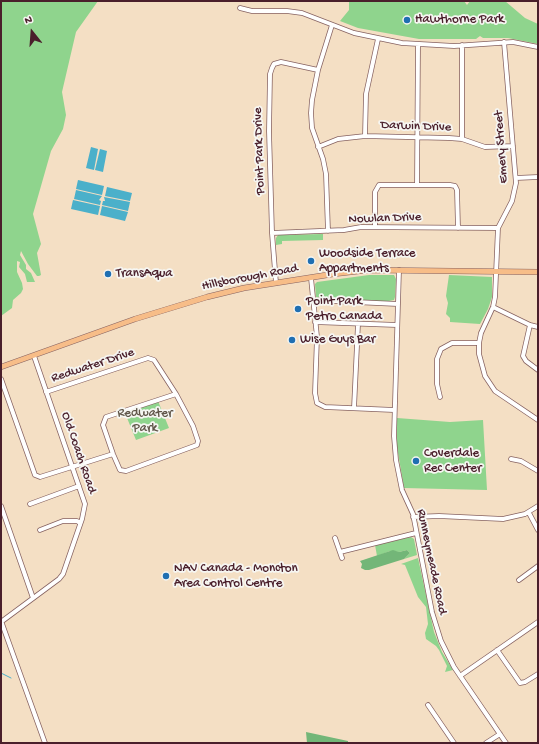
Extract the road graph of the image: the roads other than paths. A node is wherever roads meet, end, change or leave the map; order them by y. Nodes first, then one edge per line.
1 (240, 8) dead end
2 (332, 25) junction
3 (378, 39) junction
4 (504, 42) junction
5 (418, 45) junction
6 (462, 45) junction
7 (538, 47) edge
8 (318, 70) junction
9 (365, 136) junction
10 (417, 137) junction
11 (462, 139) junction
12 (513, 146) junction
13 (318, 147) junction
14 (538, 177) edge
15 (516, 178) junction
16 (417, 185) junction
17 (375, 227) junction
18 (458, 228) junction
19 (498, 228) junction
20 (328, 231) junction
21 (272, 233) junction
22 (399, 270) junction
23 (496, 272) junction
24 (538, 272) edge
25 (311, 278) junction
26 (276, 283) junction
27 (312, 300) junction
28 (398, 304) junction
29 (493, 307) junction
30 (315, 322) junction
31 (358, 324) junction
32 (397, 325) junction
33 (530, 325) junction
34 (538, 327) edge
35 (479, 343) junction
36 (34, 356) junction
37 (1, 367) edge
38 (538, 370) edge
39 (1, 379) edge
40 (46, 392) junction
41 (176, 394) junction
42 (440, 397) dead end
43 (354, 408) junction
44 (394, 410) junction
45 (538, 420) edge
46 (113, 454) junction
47 (511, 459) dead end
48 (72, 466) junction
49 (538, 471) edge
50 (79, 486) junction
51 (30, 504) dead end
52 (1, 506) edge
53 (538, 506) edge
54 (529, 513) junction
55 (413, 517) junction
56 (80, 523) junction
57 (40, 530) dead end
58 (538, 530) edge
59 (416, 533) junction
60 (335, 538) dead end
61 (340, 552) junction
62 (342, 558) dead end
63 (538, 566) edge
64 (518, 580) dead end
65 (33, 598) junction
66 (1, 622) edge
67 (538, 622) edge
68 (497, 650) junction
69 (538, 674) edge
70 (460, 676) junction
71 (428, 705) dead end
72 (500, 734) junction
73 (45, 743) edge
74 (454, 743) edge
75 (486, 743) edge
76 (506, 743) edge

1 - 2 street
2 - 3 street
2 - 8 street
3 - 5 street
3 - 9 street
4 - 6 street
4 - 7 street
4 - 12 street, Emery Street
5 - 6 street
5 - 10 street
6 - 11 street
8 - 13 street
8 - 21 street, Point Park Drive
9 - 10 street, Darwin Drive
9 - 13 street, Darwin Drive
10 - 11 street, Darwin Drive
10 - 16 street
11 - 12 street, Darwin Drive
12 - 15 street, Emery Street
13 - 20 street
14 - 15 street
15 - 19 street, Emery Street
16 - 17 street
16 - 18 street
17 - 18 street, Nowlan Drive
17 - 20 street, Nowlan Drive
18 - 19 street, Nowlan Drive
19 - 23 street, Emery Street
20 - 21 street, Nowlan Drive
21 - 26 street, Point Park Drive
22 - 23 main road, Hillsborough Road
22 - 25 main road, Hillsborough Road
22 - 28 street, Runneymeade Road
23 - 24 main road, Hillsborough Road
23 - 29 street, Emery Street
25 - 26 main road, Hillsborough Road
25 - 27 street
26 - 36 main road, Hillsborough Road
27 - 28 street
27 - 30 street
28 - 32 street, Runneymeade Road
29 - 33 street
29 - 35 street, Emery Street
30 - 31 street
30 - 43 street
31 - 32 street
31 - 43 street
32 - 44 street, Runneymeade Road
33 - 34 street
33 - 38 street
35 - 42 street
35 - 45 street
36 - 37 main road, Hillsborough Road
36 - 40 street, Old Coach Road
39 - 48 street
40 - 41 street, Redwater Drive
40 - 48 street, Old Coach Road
41 - 46 street, Redwater Drive
41 - 46 street, Redwater Drive
43 - 44 street
44 - 55 street, Runneymeade Road
46 - 48 street
47 - 49 street
48 - 50 street, Old Coach Road
50 - 51 street
50 - 56 street, Old Coach Road
52 - 65 street
53 - 54 street
54 - 55 street
54 - 58 street
55 - 59 street, Runneymeade Road
56 - 57 street
56 - 65 street, Old Coach Road
59 - 61 street
59 - 70 street, Runneymeade Road
60 - 61 street
61 - 62 street
63 - 64 street
65 - 66 street, Old Coach Road
66 - 73 street
67 - 68 street
68 - 69 street
68 - 70 street
70 - 72 street, Runneymeade Road
71 - 74 street
72 - 75 street
72 - 76 street, Runneymeade Road

